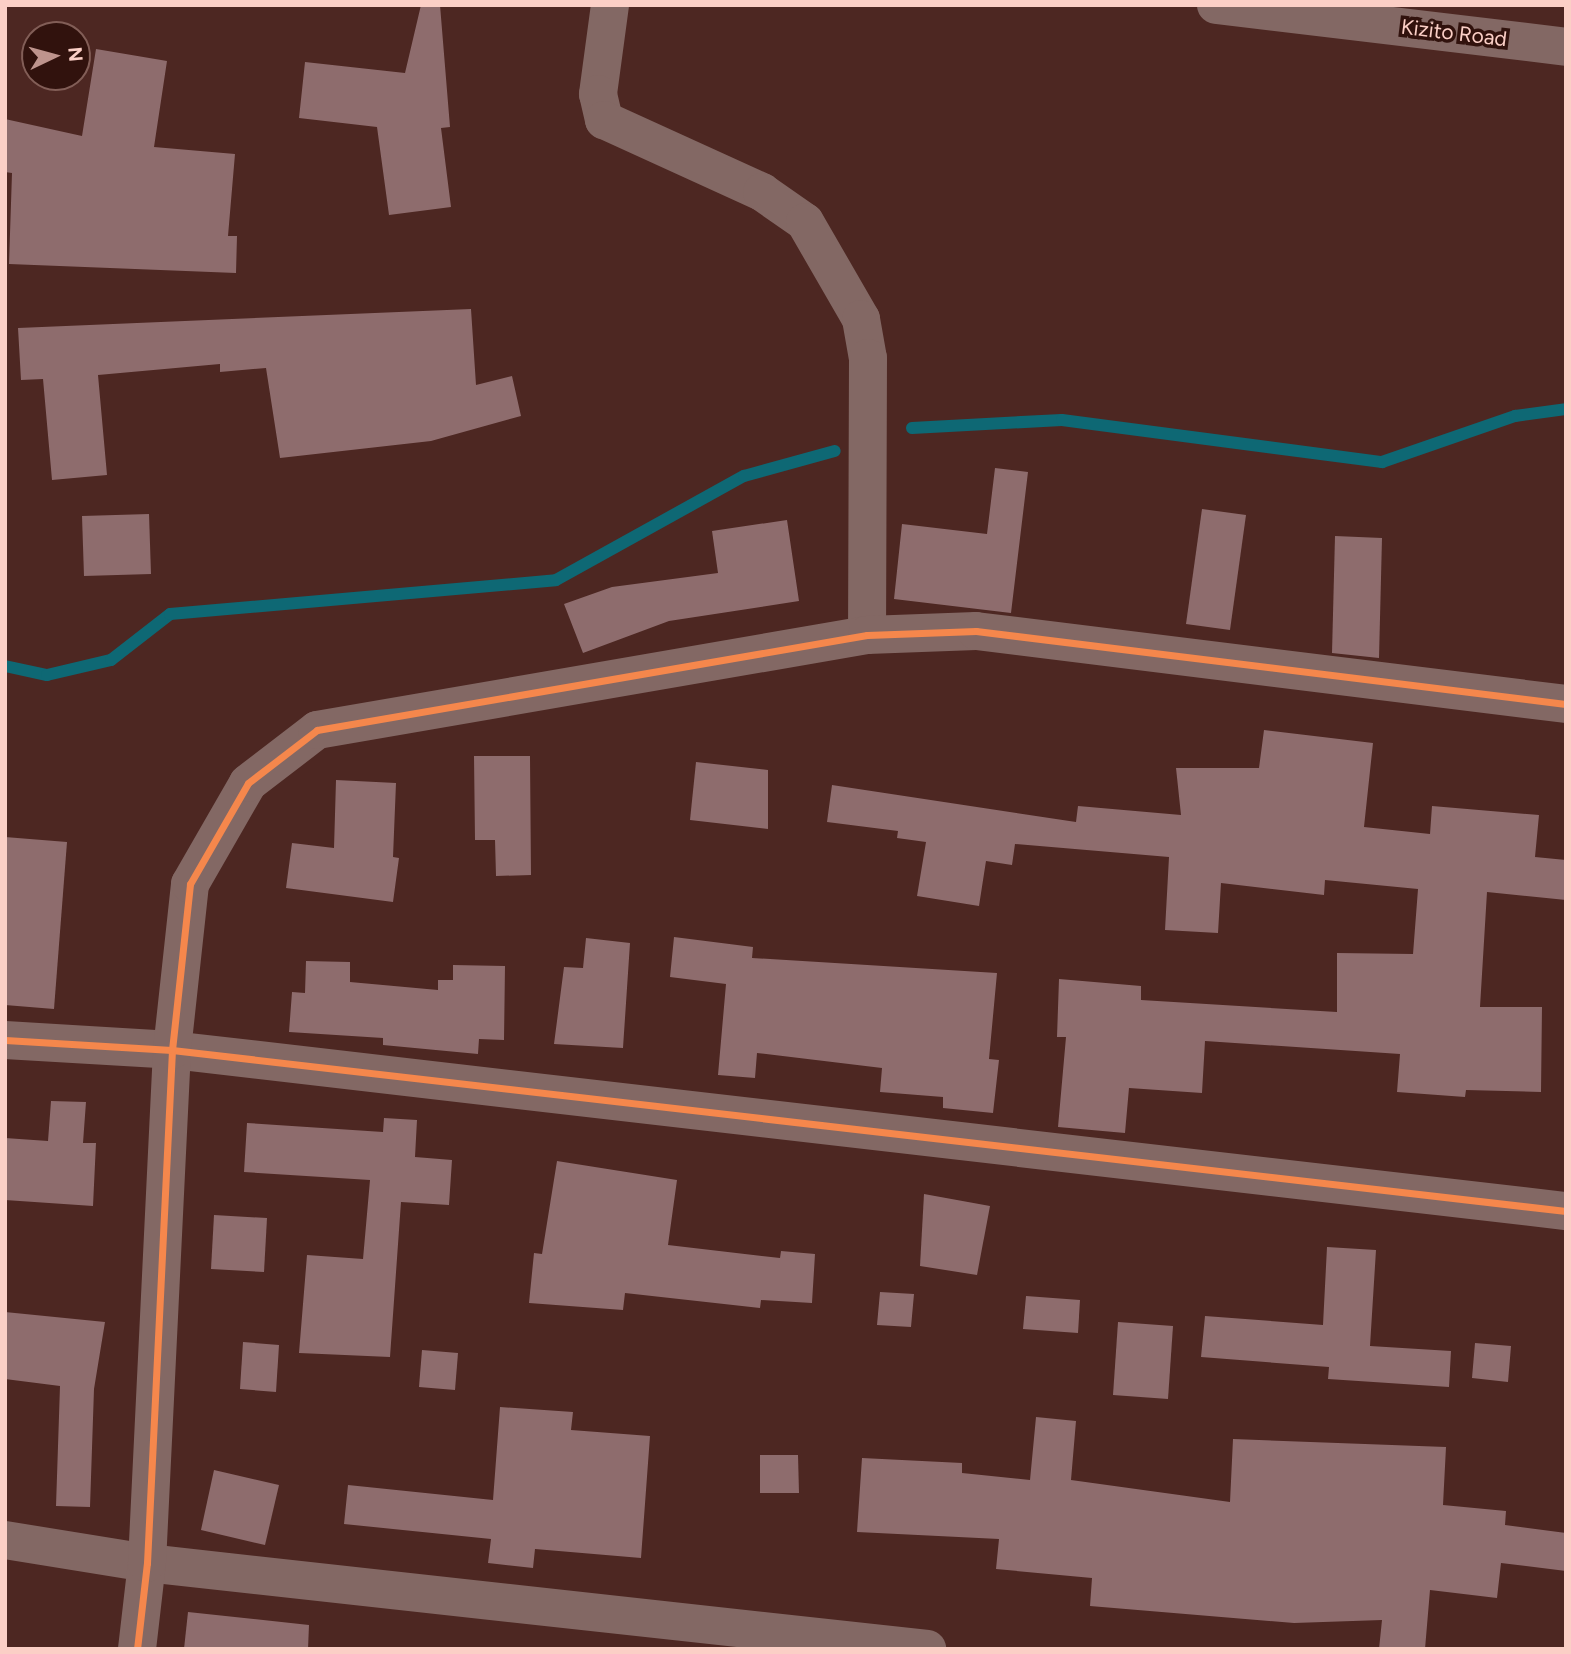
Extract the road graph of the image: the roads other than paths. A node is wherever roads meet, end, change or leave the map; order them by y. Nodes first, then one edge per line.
1 (610, 5) edge
2 (1216, 5) edge
3 (1566, 47) edge
4 (867, 635) junction
5 (1566, 704) edge
6 (5, 1040) edge
7 (172, 1050) junction
8 (1566, 1211) edge
9 (5, 1540) edge
10 (147, 1563) junction
11 (137, 1649) edge
12 (927, 1649) edge

1 - 4 street
2 - 3 street, Kizito Road
4 - 5 street
4 - 7 street
6 - 7 street
7 - 8 street
7 - 10 street
9 - 10 street
10 - 11 street
10 - 12 street

